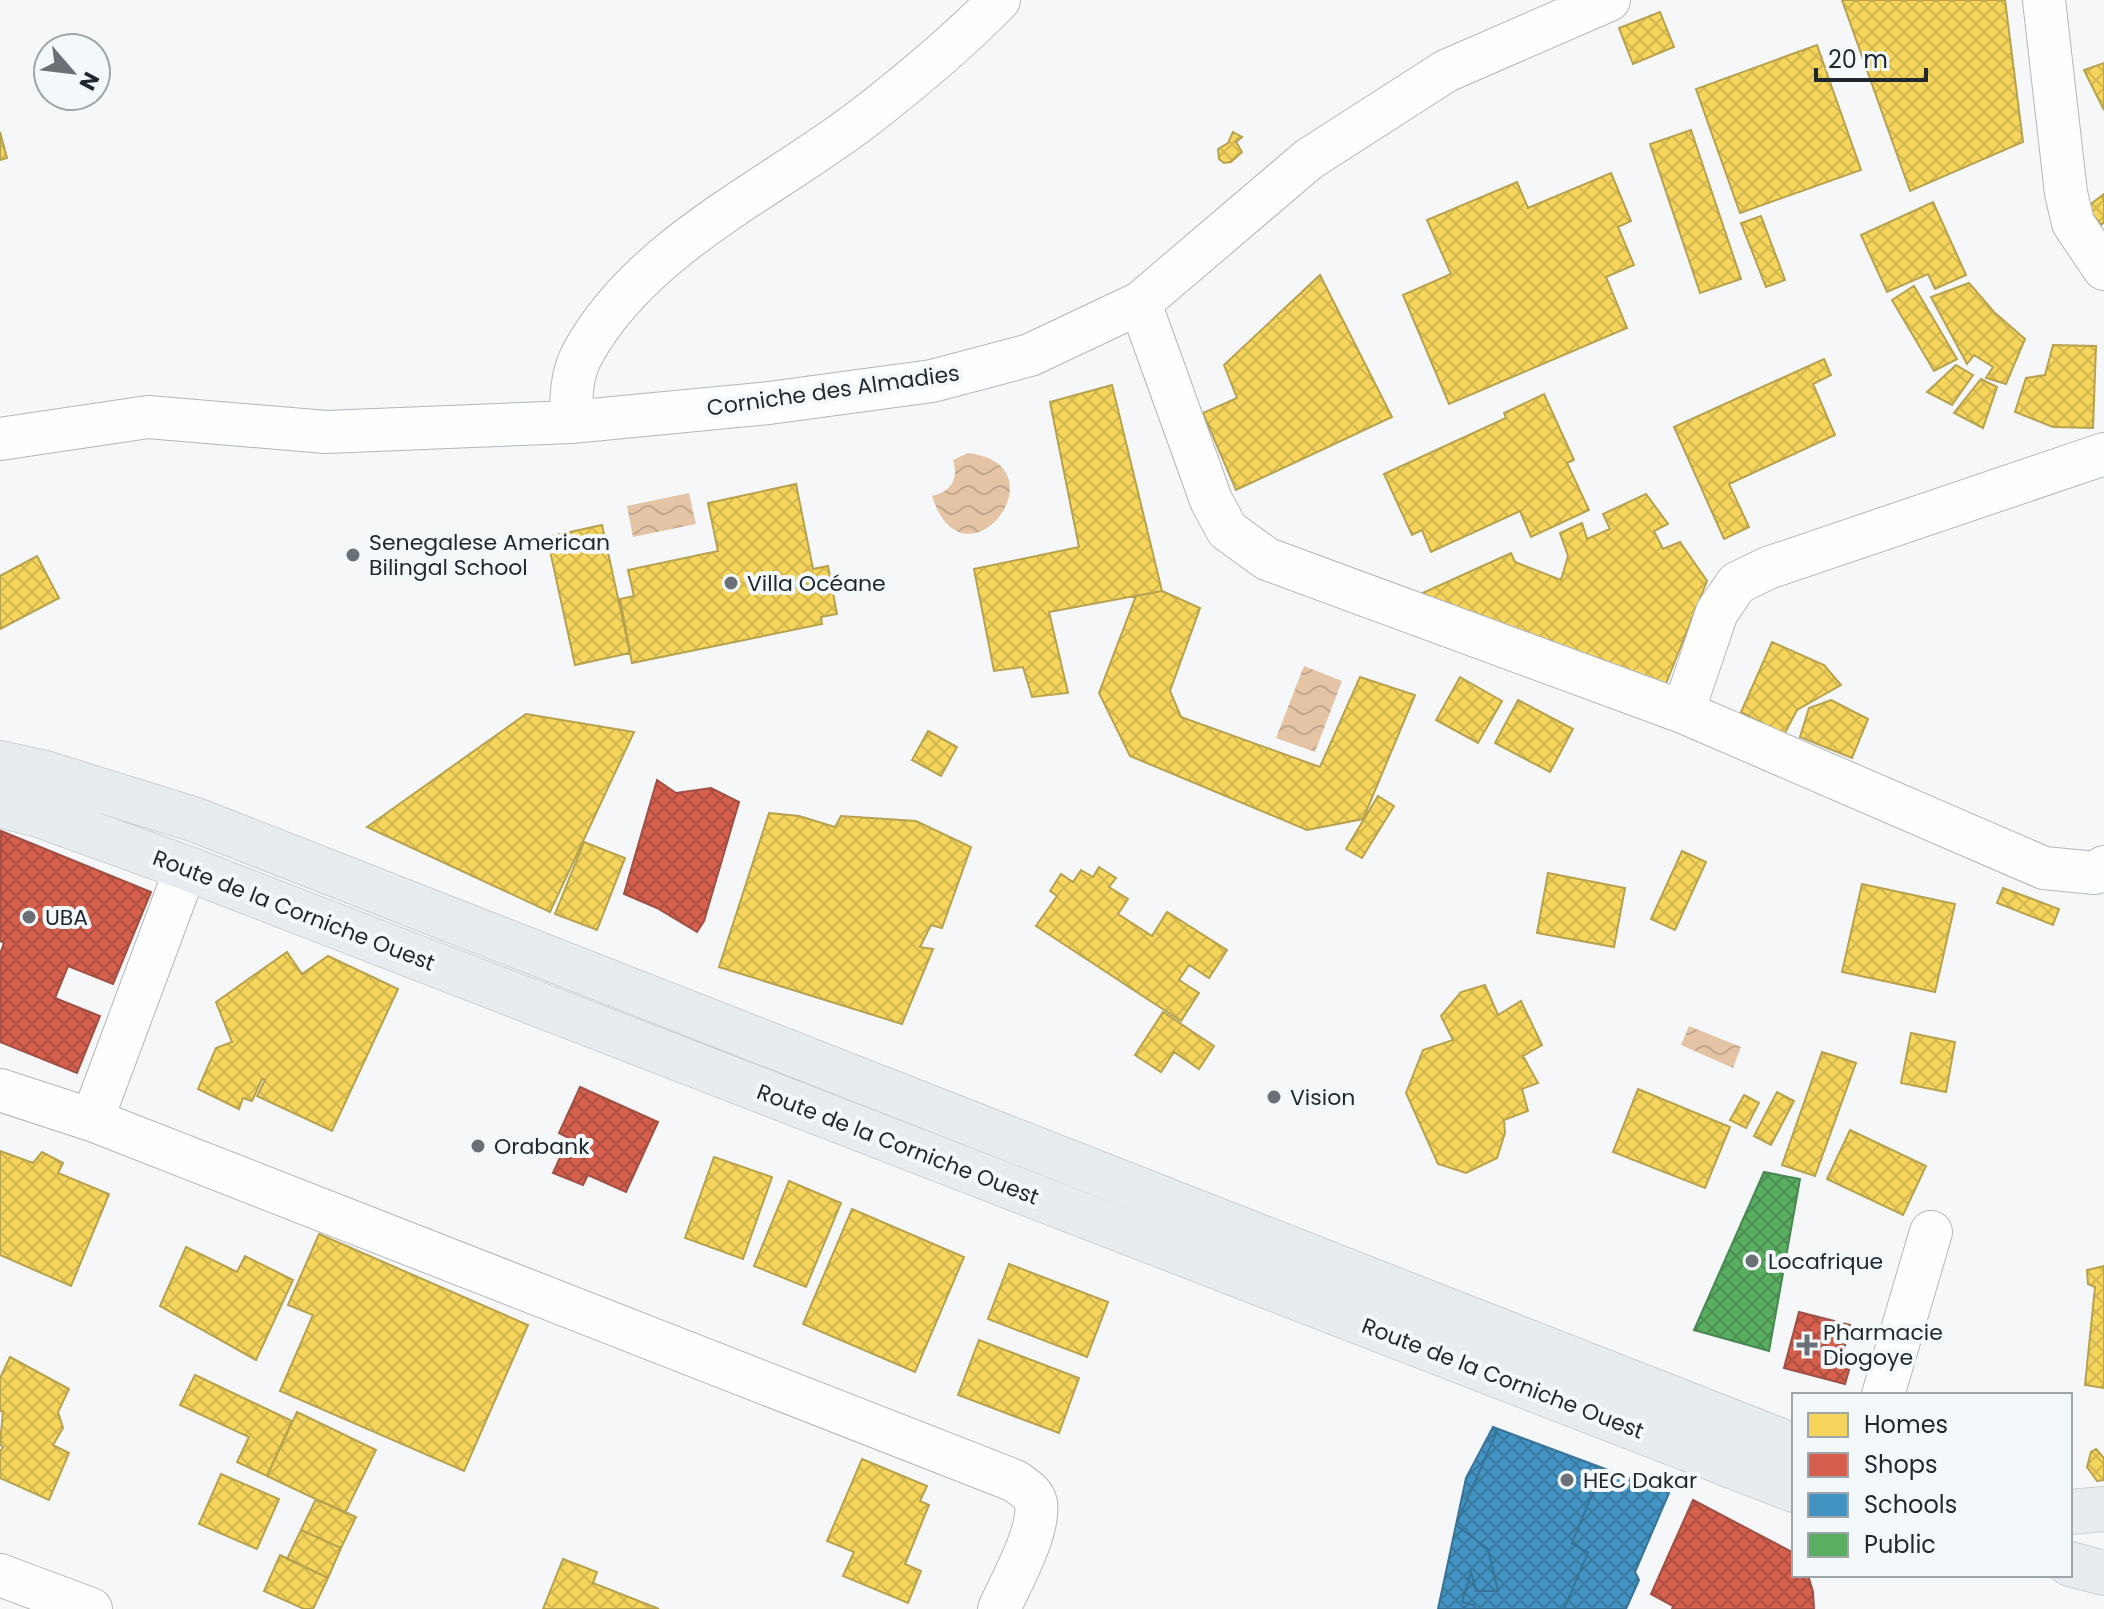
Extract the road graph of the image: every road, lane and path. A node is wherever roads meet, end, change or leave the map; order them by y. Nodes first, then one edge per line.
1 (999, 0) edge
2 (1609, 0) edge
3 (2044, 0) edge
4 (2104, 269) edge
5 (1140, 303) junction
6 (571, 422) junction
7 (0, 439) edge
8 (2104, 454) edge
9 (1683, 712) junction
10 (0, 763) edge
11 (0, 805) edge
12 (2104, 867) edge
13 (186, 868) junction
14 (0, 1090) edge
15 (92, 1120) junction
16 (1931, 1232) dead end
17 (1884, 1393) edge
18 (1792, 1445) edge
19 (1792, 1489) edge
20 (2104, 1509) edge
21 (2072, 1512) edge
22 (2072, 1565) edge
23 (2104, 1573) edge
24 (0, 1575) edge
25 (91, 1609) edge
26 (999, 1609) edge

1 - 6 street
2 - 5 street, Corniche des Almadies
3 - 4 street
5 - 6 street, Corniche des Almadies
5 - 9 street
6 - 7 street, Corniche des Almadies
8 - 9 street
9 - 12 street
10 - 18 highway, Route de la Corniche Ouest
11 - 13 highway, Route de la Corniche Ouest
13 - 15 street
13 - 19 highway, Route de la Corniche Ouest
14 - 15 street
15 - 26 street
16 - 17 street
20 - 21 highway
22 - 23 highway
24 - 25 street

